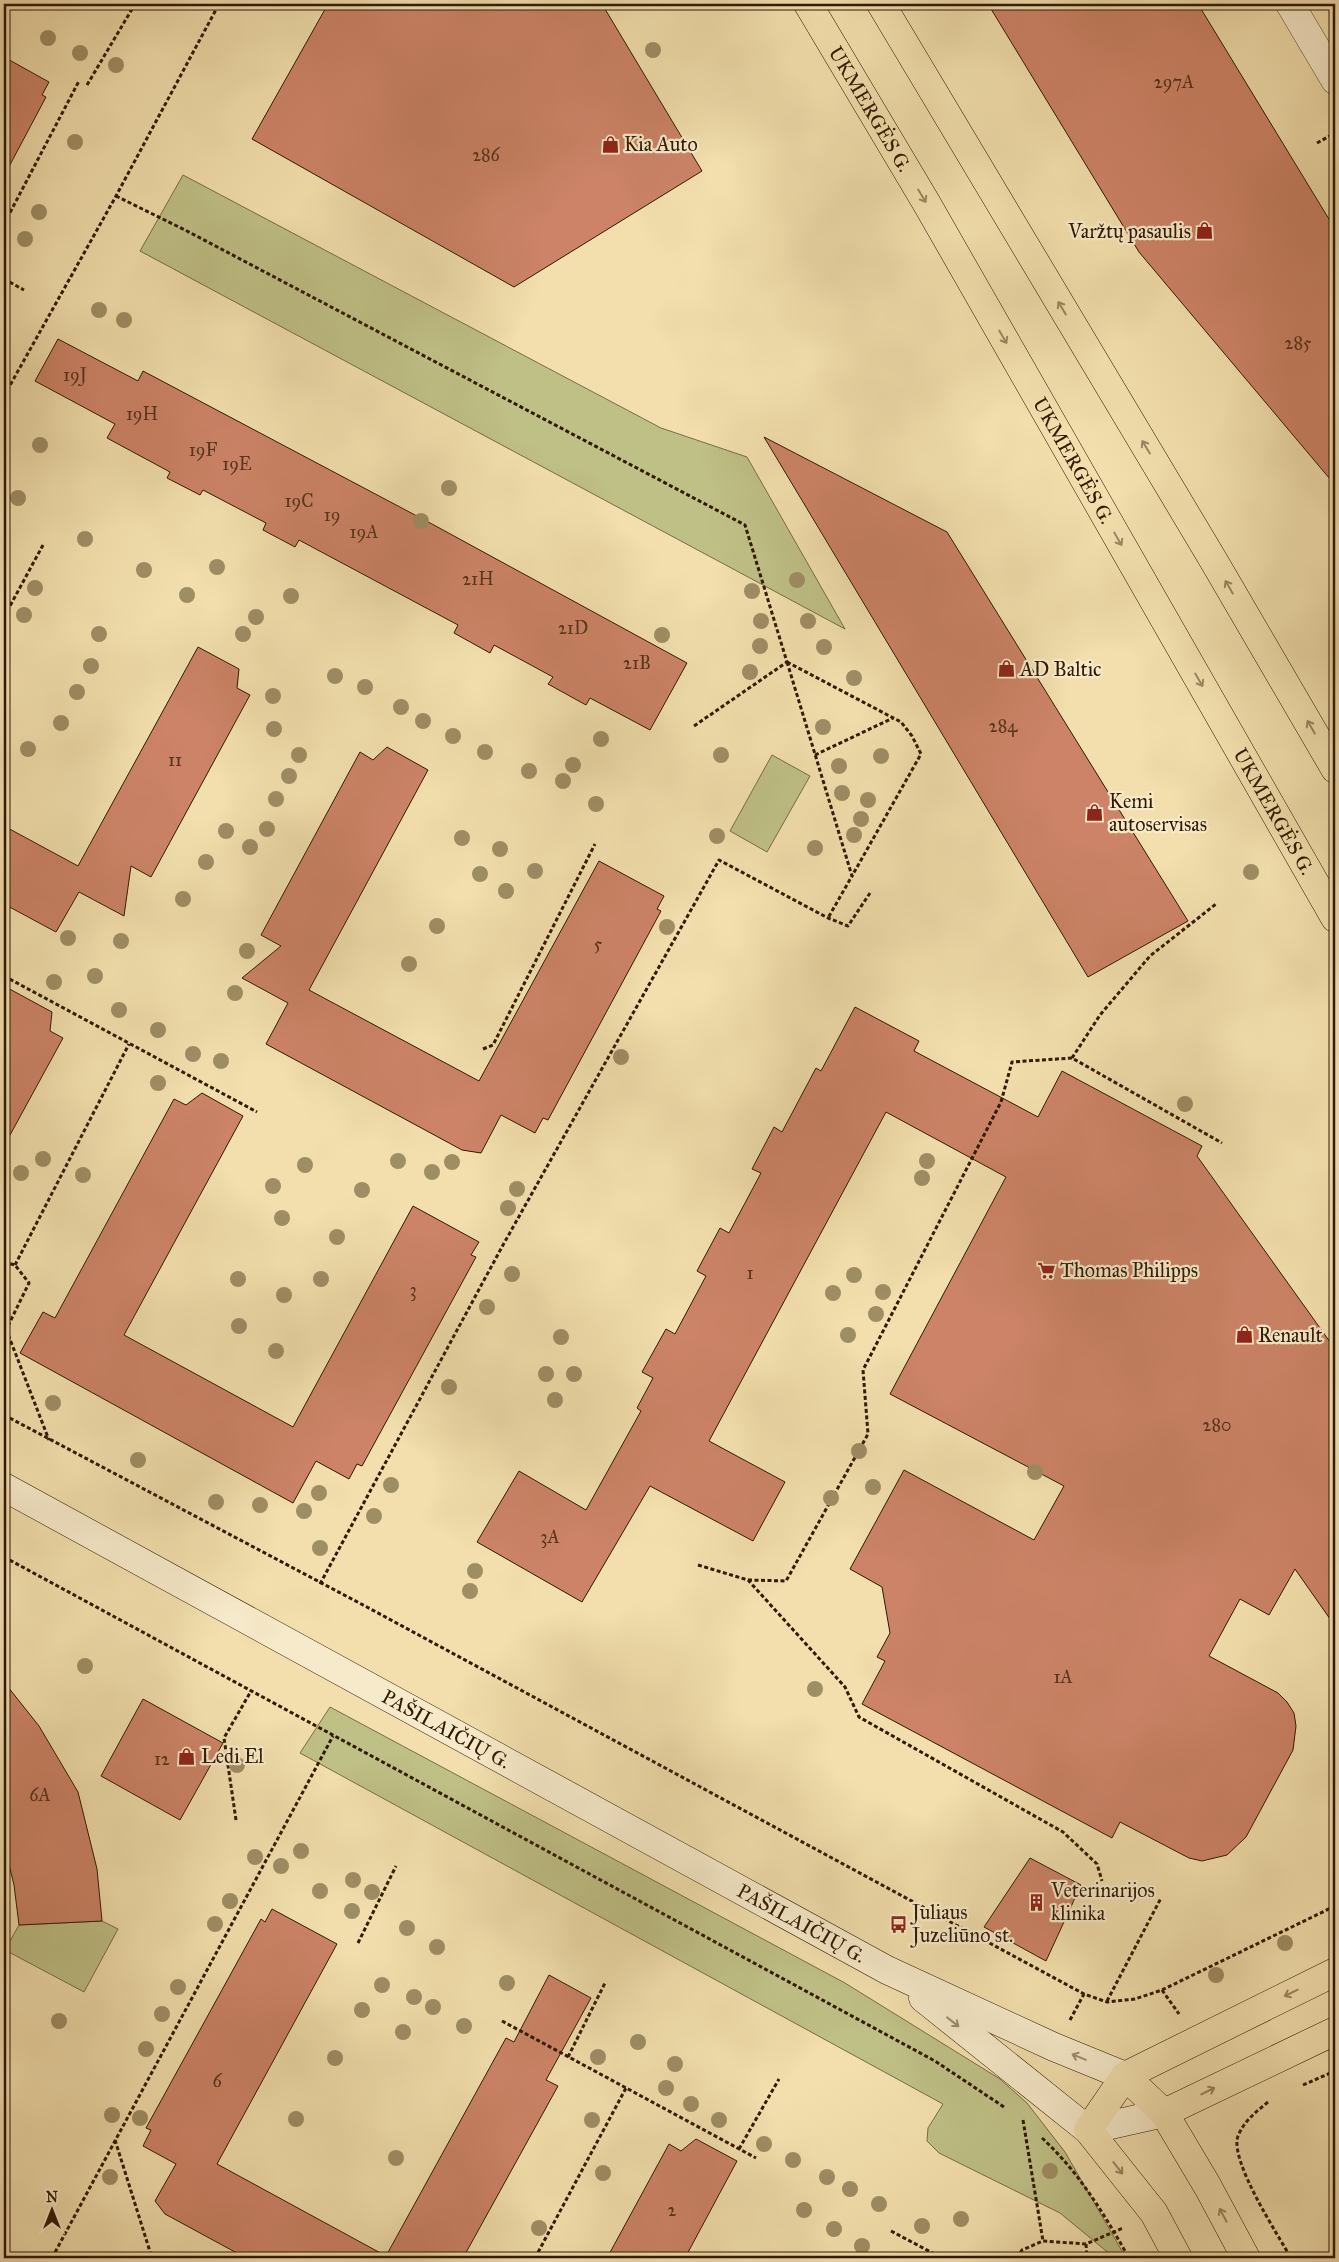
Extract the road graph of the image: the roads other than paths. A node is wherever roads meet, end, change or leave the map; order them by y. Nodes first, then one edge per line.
1 (808, 4) edge
2 (881, 4) edge
3 (1290, 4) edge
4 (1335, 80) edge
5 (1335, 769) edge
6 (1335, 918) edge
7 (4, 1487) edge
8 (887, 1970) junction
9 (1335, 1972) edge
10 (1335, 2031) edge
11 (1124, 2076) junction
12 (1164, 2113) junction
13 (1088, 2130) junction
14 (1178, 2258) edge
15 (1246, 2258) edge

1 -> 6 highway, UKMERGĖS G.
5 -> 2 highway
3 - 4 street
7 - 8 street, PAŠILAIČIŲ G.
11 -> 8 street, PAŠILAIČIŲ G.
8 -> 13 street, PAŠILAIČIŲ G.
9 -> 11 highway
12 -> 10 highway
11 - 12 highway
11 - 13 highway
12 - 13 street
15 -> 12 highway
13 -> 14 highway

